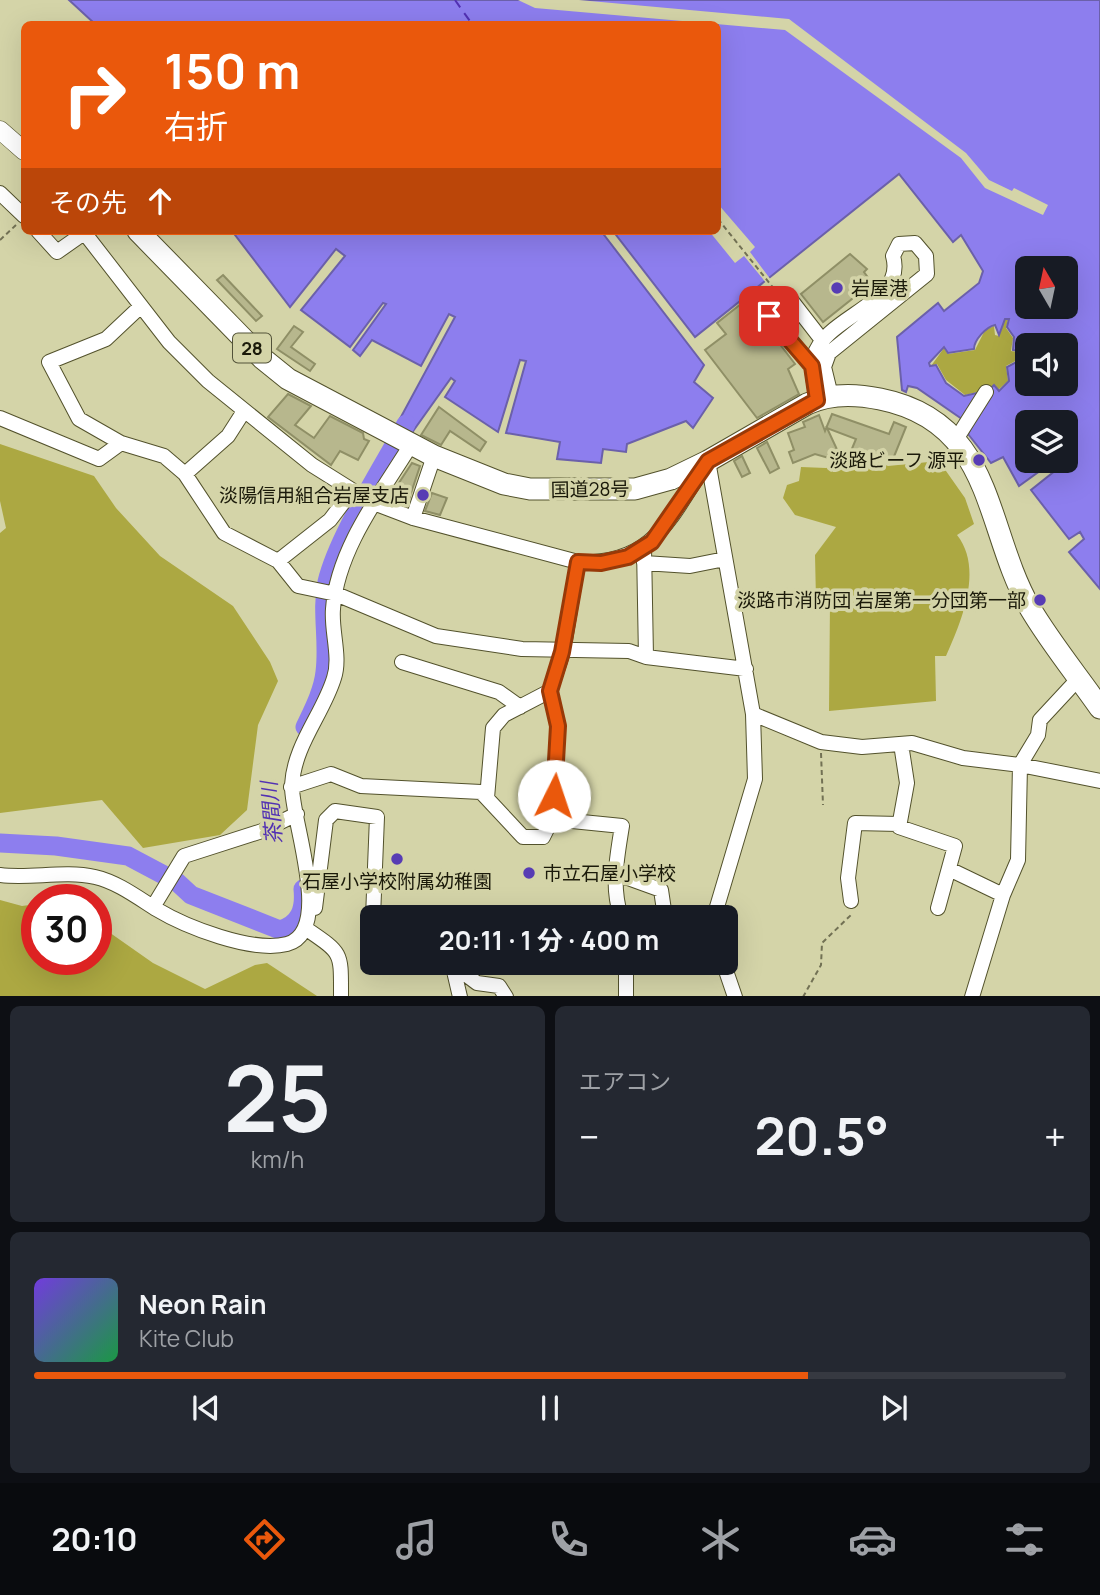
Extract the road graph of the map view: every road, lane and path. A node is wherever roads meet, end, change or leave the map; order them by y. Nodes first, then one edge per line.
1 (0, 130) edge
2 (21, 148) edge
3 (0, 193) edge
4 (20, 220) edge
5 (721, 223) edge
6 (42, 235) edge
7 (79, 235) edge
8 (85, 235) edge
9 (142, 235) edge
10 (0, 240) edge
11 (786, 304) junction
12 (140, 307) junction
13 (822, 340) junction
14 (812, 366) junction
15 (986, 392) dead end
16 (824, 398) junction
17 (244, 411) junction
18 (0, 418) edge
19 (958, 435) junction
20 (403, 439) junction
21 (121, 443) junction
22 (434, 456) junction
23 (708, 461) junction
24 (185, 474) junction
25 (364, 498) junction
26 (413, 517) junction
27 (644, 555) junction
28 (725, 559) junction
29 (278, 561) junction
30 (578, 562) junction
31 (333, 593) junction
32 (562, 652) junction
33 (646, 656) junction
34 (402, 662) dead end
35 (746, 669) junction
36 (1079, 678) junction
37 (550, 691) junction
38 (520, 707) junction
39 (1100, 708) edge
40 (753, 714) junction
41 (821, 742) junction
42 (901, 744) junction
43 (1020, 765) junction
44 (1100, 781) edge
45 (291, 787) junction
46 (487, 798) junction
47 (823, 805) dead end
48 (298, 814) junction
49 (552, 819) junction
50 (899, 824) junction
51 (949, 869) junction
52 (614, 873) junction
53 (0, 875) edge
54 (1003, 895) junction
55 (850, 901) joint
56 (373, 905) edge
57 (617, 905) edge
58 (663, 905) edge
59 (718, 905) edge
60 (154, 906) junction
61 (938, 908) dead end
62 (307, 921) junction
63 (455, 975) edge
64 (464, 975) edge
65 (626, 975) edge
66 (728, 975) edge
67 (341, 996) edge
68 (460, 996) edge
69 (506, 996) edge
70 (626, 996) edge
71 (735, 996) edge
72 (803, 996) edge
73 (972, 996) edge

1 - 2 main road
3 - 4 street
4 - 10 path
5 - 11 path
6 - 7 street
8 - 12 street
9 - 20 highway, 国道28号 / 28
11 - 13 street
11 - 14 street
12 - 17 street
12 - 21 street
13 - 14 street
13 - 16 street
14 - 16 street
15 - 19 street
16 - 19 highway
16 - 23 highway, 国道28号 / 28
17 - 24 street
17 - 25 street
18 - 21 street
19 - 36 highway
20 - 22 highway, 国道28号 / 28
20 - 25 street
21 - 24 street
22 - 23 highway, 国道28号 / 28
22 - 26 street
23 - 27 street
23 - 28 street
24 - 29 street
25 - 26 street
25 - 29 street
25 - 31 street
26 - 30 street
27 - 28 street
27 - 30 street
27 - 33 street
28 - 35 street
29 - 31 street
30 - 32 street
31 - 32 street
31 - 45 street
32 - 33 street
32 - 37 street
33 - 35 street
34 - 38 street
35 - 40 street
36 - 39 highway
36 - 43 street
37 - 38 street
37 - 49 street
38 - 46 street
40 - 41 street
40 - 59 street
41 - 42 street
41 - 47 path
42 - 43 street
42 - 50 street
43 - 44 street
43 - 54 street
45 - 46 street
45 - 48 street
46 - 49 street
48 - 60 street
48 - 62 street
49 - 52 street
50 - 51 street
50 - 55 street
51 - 54 street
51 - 61 street
52 - 57 street
52 - 58 street
53 - 60 street
54 - 73 street
55 - 72 path
56 - 62 street
60 - 62 street
62 - 67 street
63 - 68 street
64 - 69 street
65 - 70 street
66 - 71 street

